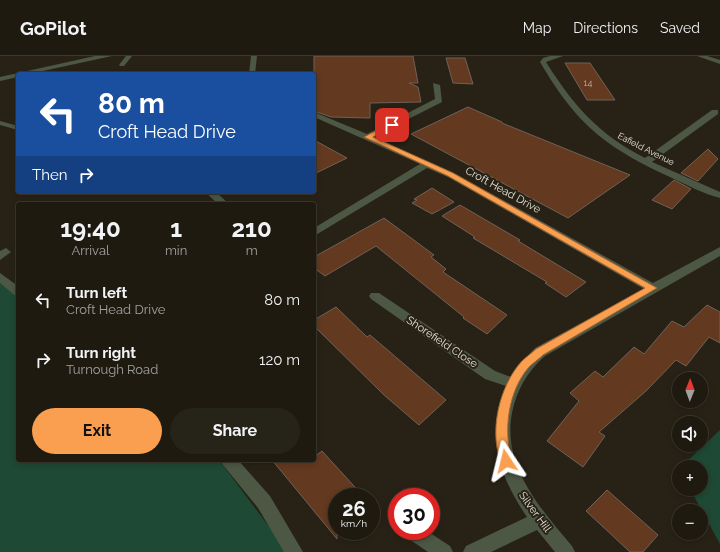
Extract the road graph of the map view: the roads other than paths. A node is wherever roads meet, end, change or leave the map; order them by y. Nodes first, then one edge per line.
1 (109, 56) edge
2 (129, 56) edge
3 (254, 56) edge
4 (560, 56) edge
5 (700, 56) edge
6 (720, 62) edge
7 (122, 65) dead end
8 (28, 72) edge
9 (252, 72) edge
10 (16, 75) edge
11 (0, 79) edge
12 (436, 85) dead end
13 (714, 112) dead end
14 (316, 115) edge
15 (0, 123) edge
16 (16, 127) edge
17 (368, 137) junction
18 (646, 162) junction
19 (425, 165) junction
20 (212, 194) edge
21 (720, 195) edge
22 (222, 202) edge
23 (316, 232) edge
24 (720, 251) edge
25 (0, 277) edge
26 (652, 288) junction
27 (16, 290) edge
28 (374, 296) dead end
29 (513, 383) junction
30 (230, 462) edge
31 (539, 520) junction
32 (426, 540) edge
33 (294, 552) edge
34 (444, 552) edge
35 (472, 552) edge
36 (566, 552) edge

1 - 8 street
2 - 7 street
3 - 9 street
4 - 18 street, Eafield Avenue
5 - 6 street
10 - 11 street
12 - 17 street
13 - 18 street
14 - 17 street, Croft Head Drive
15 - 16 street
17 - 19 street, Croft Head Drive
18 - 21 street, Eafield Avenue
19 - 23 street
19 - 26 street, Croft Head Drive
20 - 22 street
24 - 26 street, Silver Hill
25 - 27 street
26 - 29 street, Silver Hill
28 - 29 street, Shorefield Close
29 - 31 street, Silver Hill
30 - 33 street
31 - 35 street
31 - 36 street, Silver Hill
32 - 34 street

